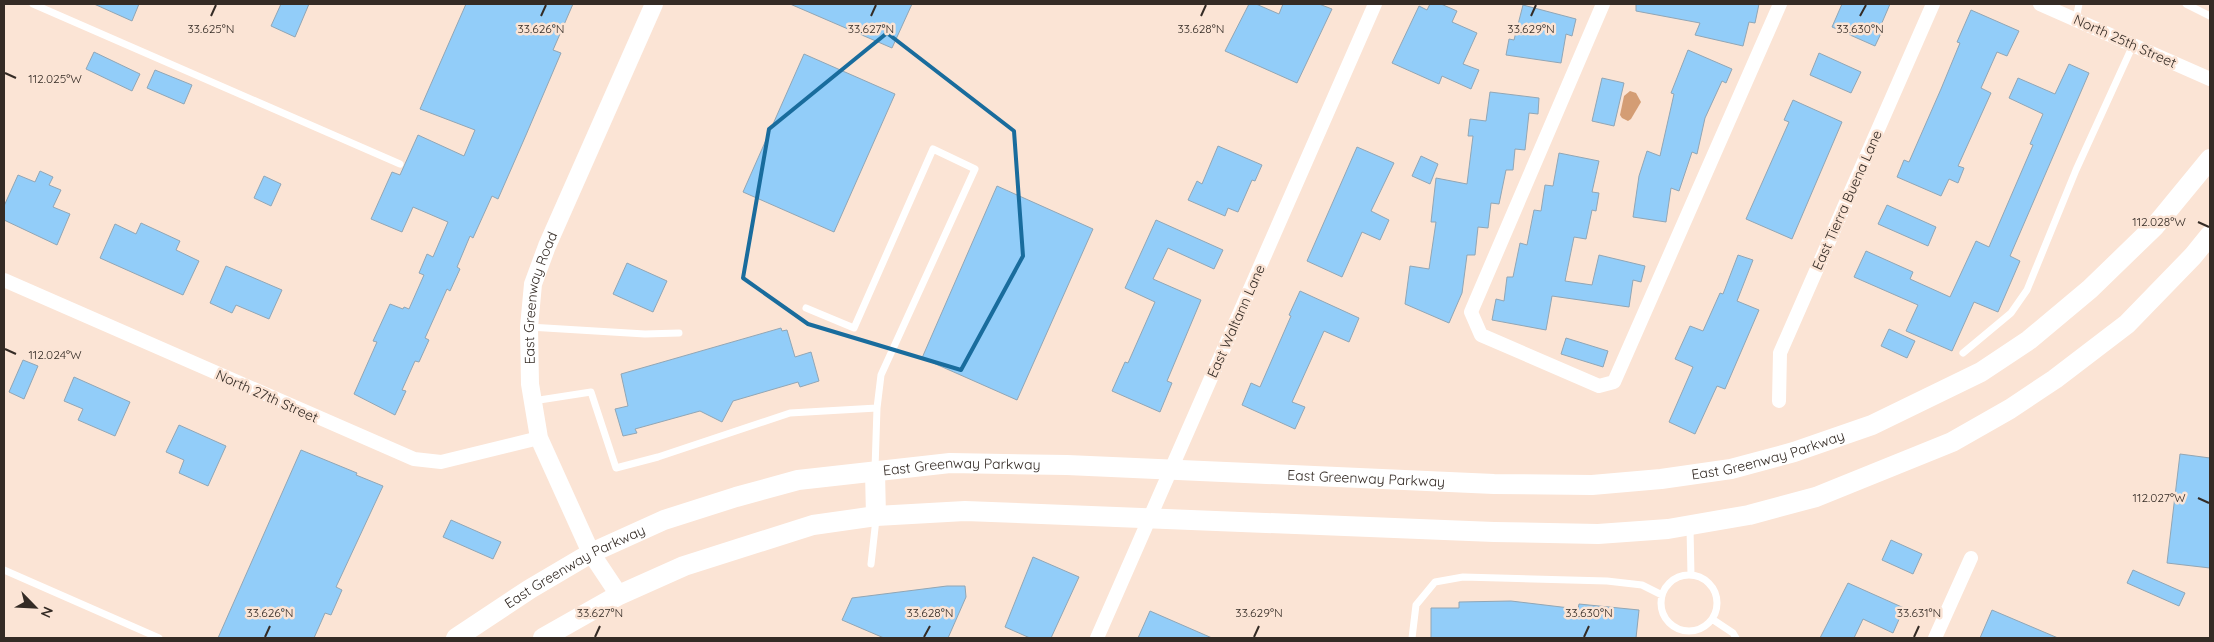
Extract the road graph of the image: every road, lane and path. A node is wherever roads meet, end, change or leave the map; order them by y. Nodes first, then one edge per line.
1 (33, 4) edge
2 (654, 4) edge
3 (1374, 4) edge
4 (1603, 4) edge
5 (1780, 4) edge
6 (1933, 4) edge
7 (2040, 4) edge
8 (2079, 4) edge
9 (2186, 4) edge
10 (2057, 7) edge
11 (2210, 16) edge
12 (2076, 19) junction
13 (2134, 45) junction
14 (2210, 79) edge
15 (2210, 159) edge
16 (400, 164) dead end
17 (2210, 235) edge
18 (4, 280) edge
19 (806, 308) dead end
20 (529, 327) junction
21 (679, 333) dead end
22 (1963, 353) dead end
23 (532, 401) junction
24 (1779, 401) dead end
25 (877, 408) junction
26 (539, 438) junction
27 (1171, 470) junction
28 (875, 472) junction
29 (876, 516) junction
30 (1149, 519) junction
31 (1690, 525) junction
32 (591, 553) junction
33 (1971, 558) dead end
34 (871, 564) dead end
35 (4, 570) edge
36 (1691, 575) junction
37 (619, 595) junction
38 (1662, 596) junction
39 (1712, 619) junction
40 (159, 638) edge
41 (456, 638) edge
42 (544, 638) edge
43 (1097, 638) edge
44 (1412, 638) edge
45 (1736, 638) edge
46 (1935, 638) edge

1 - 16 lane
2 - 20 street, East Greenway Road
3 - 27 street, East Waltann Lane
4 - 5 street
6 - 24 street, East Tierra Buena Lane
7 - 10 street, North 25th Street
8 - 12 lane
9 - 11 lane
10 - 12 street, North 25th Street
12 - 13 street, North 25th Street
13 - 14 street, North 25th Street
13 - 22 lane
15 - 27 main road, East Greenway Parkway
17 - 31 main road
18 - 26 street, North 27th Street
19 - 25 lane
20 - 21 lane
20 - 23 street, East Greenway Road
23 - 25 lane
23 - 26 street, East Greenway Road
25 - 28 lane
26 - 32 street, East Greenway Road
27 - 28 main road, East Greenway Parkway
27 - 30 street, East Waltann Lane
28 - 29 main road
28 - 32 main road, East Greenway Parkway
29 - 30 main road
29 - 34 lane
29 - 37 main road
30 - 31 main road
30 - 43 street, East Waltann Lane
31 - 36 lane
32 - 37 street, East Greenway Road
32 - 41 main road, East Greenway Parkway
33 - 46 street
35 - 40 lane
36 - 38 lane
36 - 39 lane
37 - 42 main road
38 - 39 lane
38 - 44 lane
39 - 45 lane

